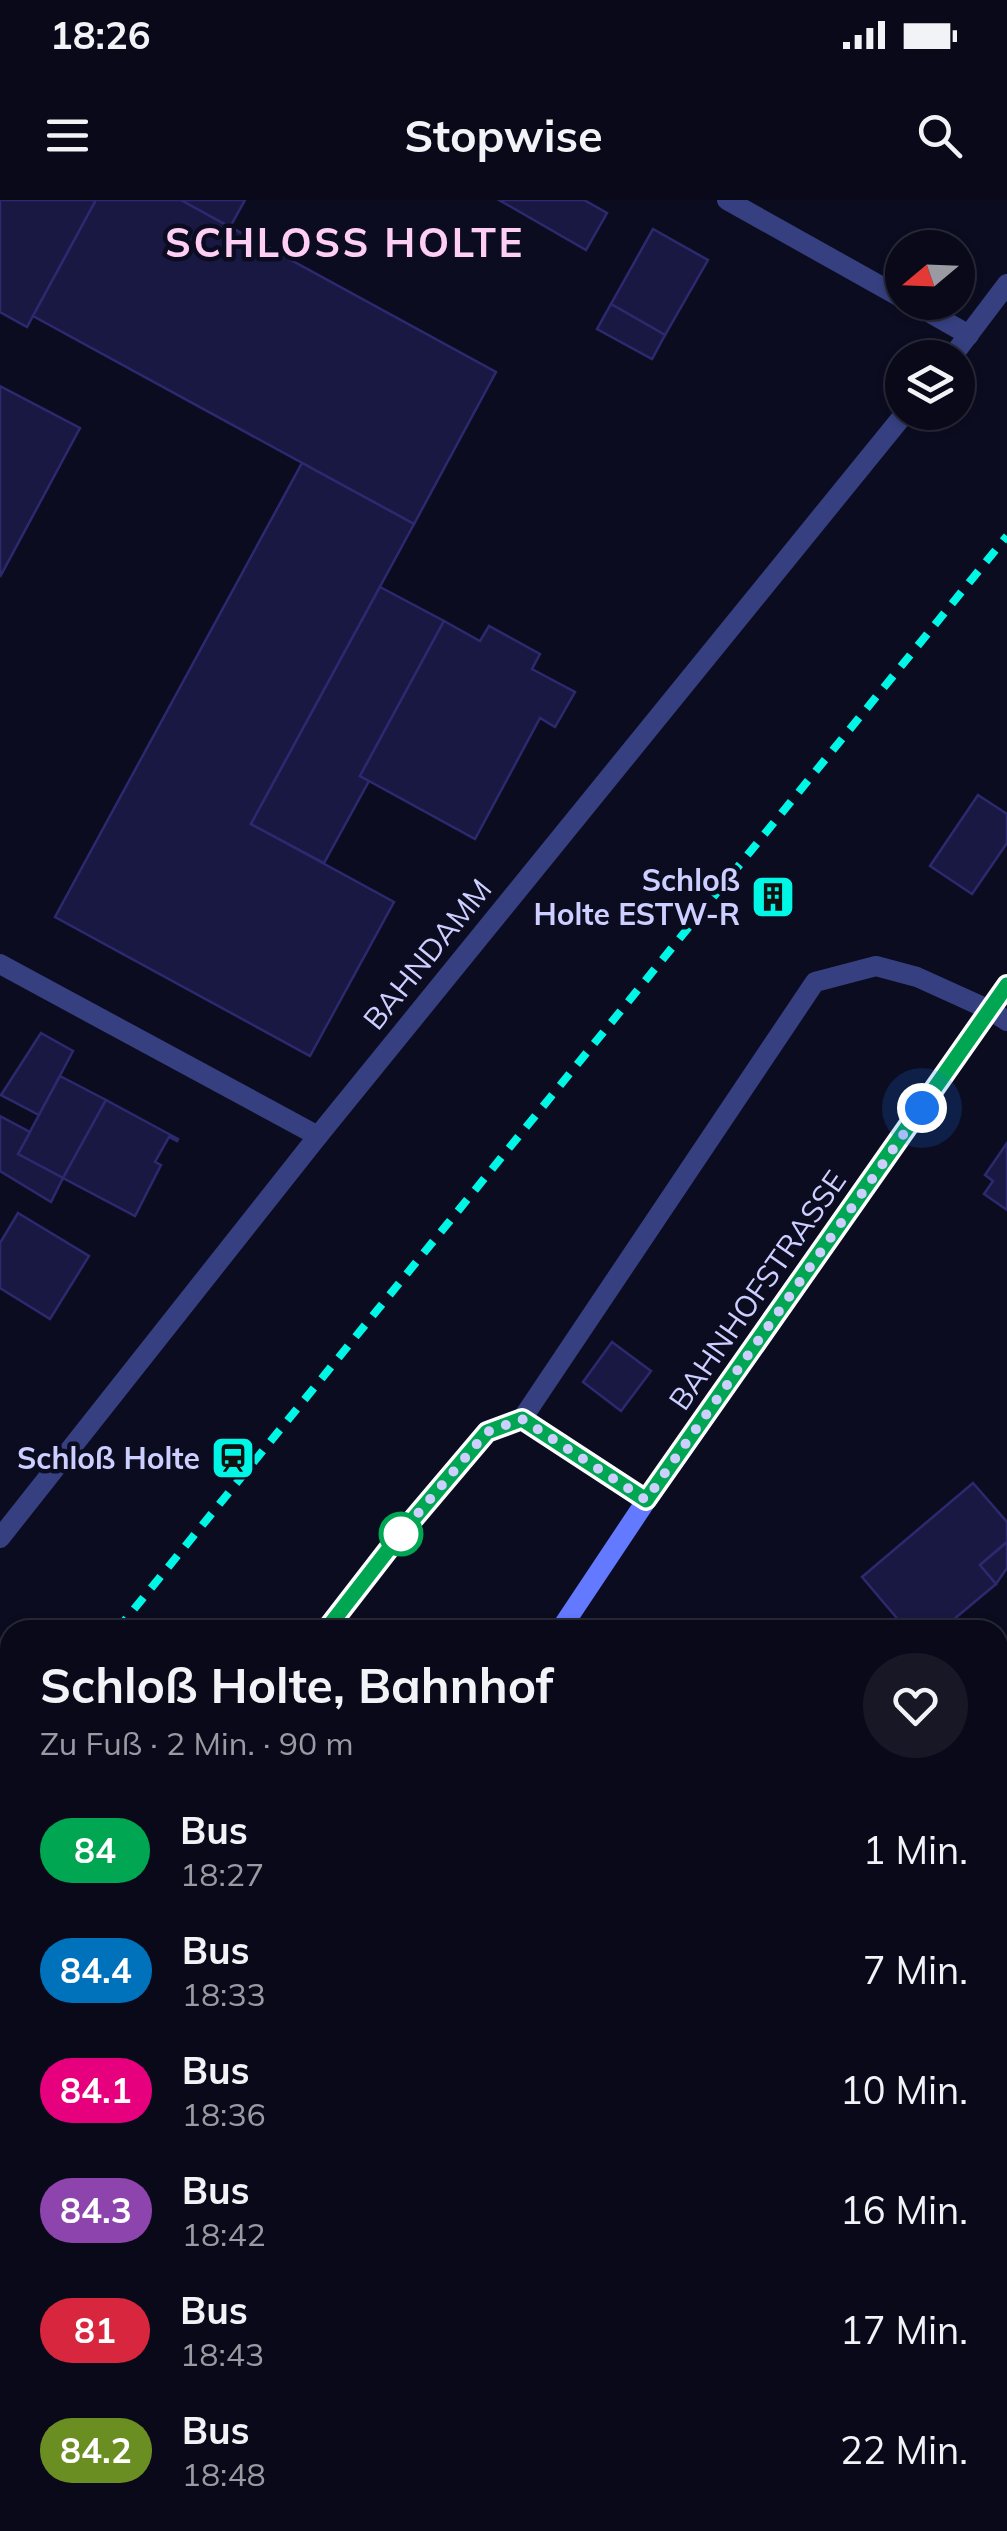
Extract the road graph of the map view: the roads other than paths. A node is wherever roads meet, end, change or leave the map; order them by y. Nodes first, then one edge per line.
1 (727, 200) edge
2 (1007, 284) edge
3 (885, 288) edge
4 (943, 320) edge
5 (969, 335) junction
6 (965, 340) edge
7 (891, 430) edge
8 (0, 964) edge
9 (1007, 986) edge
10 (999, 1015) edge
11 (318, 1136) junction
12 (522, 1419) junction
13 (646, 1500) junction
14 (4, 1527) edge
15 (334, 1620) edge
16 (567, 1620) edge

1 - 3 street
2 - 5 street
4 - 5 street
5 - 6 street
7 - 11 street, BAHNDAMM
8 - 11 street
9 - 10 street, BAHNHOFSTRASSE
10 - 12 street
10 - 13 street, BAHNHOFSTRASSE
11 - 14 street, BAHNDAMM
12 - 13 street
12 - 15 street
13 - 16 street, BAHNHOFSTRASSE

